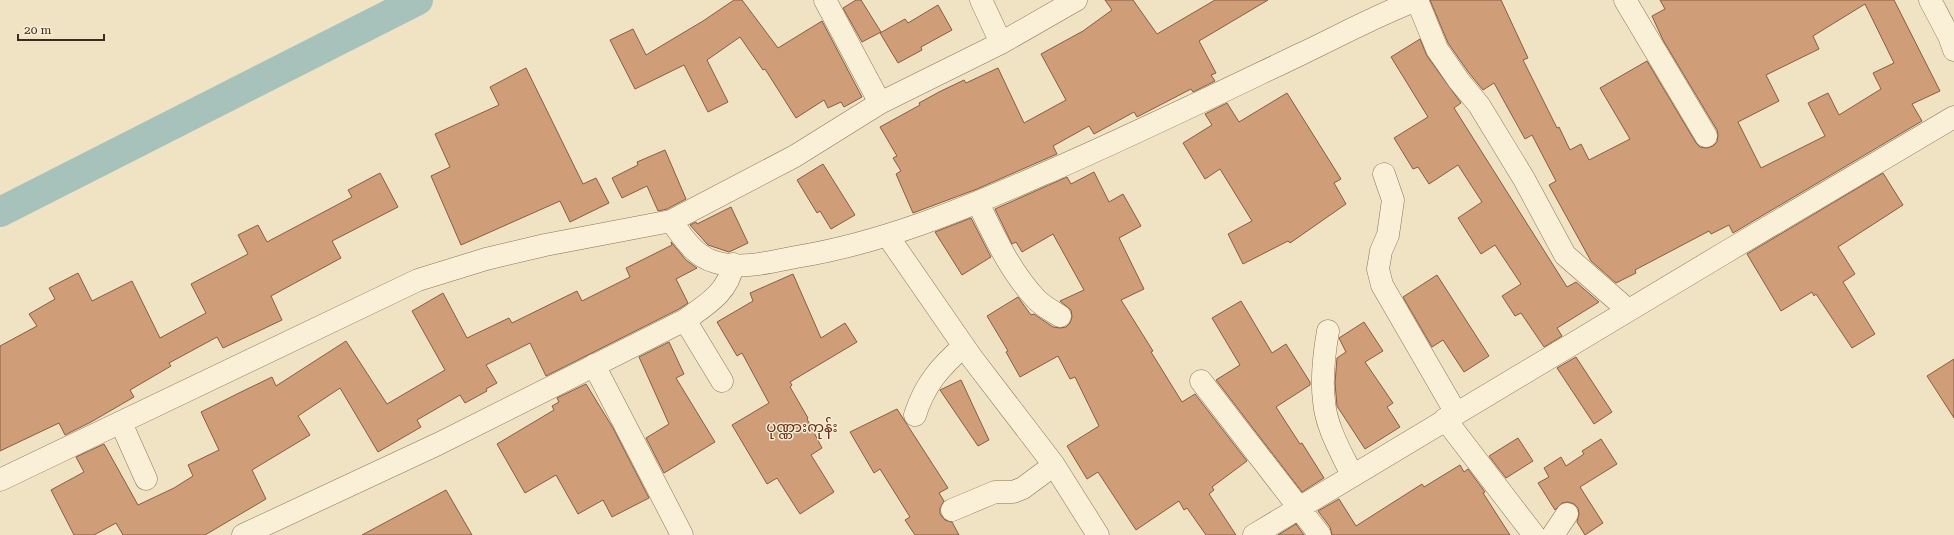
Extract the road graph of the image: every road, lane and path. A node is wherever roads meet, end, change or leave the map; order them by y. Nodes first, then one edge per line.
1 (825, 0) edge
2 (981, 0) edge
3 (1076, 0) edge
4 (1417, 0) edge
5 (1625, 0) edge
6 (1930, 0) edge
7 (1001, 43) junction
8 (1954, 50) edge
9 (880, 103) junction
10 (1954, 117) edge
11 (1706, 136) dead end
12 (1384, 174) dead end
13 (978, 203) junction
14 (672, 220) junction
15 (887, 235) junction
16 (733, 264) junction
17 (1628, 310) junction
18 (1060, 316) dead end
19 (685, 320) junction
20 (1328, 331) dead end
21 (964, 346) junction
22 (594, 365) junction
23 (1200, 380) dead end
24 (722, 381) dead end
25 (914, 415) dead end
26 (1450, 416) junction
27 (121, 423) junction
28 (1054, 465) junction
29 (1352, 476) junction
30 (146, 479) dead end
31 (0, 480) edge
32 (1300, 507) junction
33 (952, 510) dead end
34 (1567, 514) dead end
35 (243, 535) edge
36 (682, 535) edge
37 (1098, 535) edge
38 (1254, 535) edge
39 (1320, 535) edge
40 (1534, 535) edge
41 (1553, 535) edge

1 - 9 street
2 - 7 street
3 - 7 street
4 - 13 street
4 - 17 street
5 - 11 street
6 - 8 street
7 - 9 street
9 - 14 street
10 - 17 street
12 - 26 street
13 - 15 street
13 - 18 street
14 - 16 street
14 - 27 street
15 - 16 street
15 - 21 street
16 - 19 street
17 - 26 street
19 - 22 street
19 - 24 street
20 - 29 street
21 - 25 street
21 - 28 street
22 - 35 street
22 - 36 street
23 - 32 street
26 - 29 street
26 - 40 street
27 - 30 street
27 - 31 street
28 - 33 street
28 - 37 street
29 - 32 street
32 - 38 street
32 - 39 street
34 - 41 street

